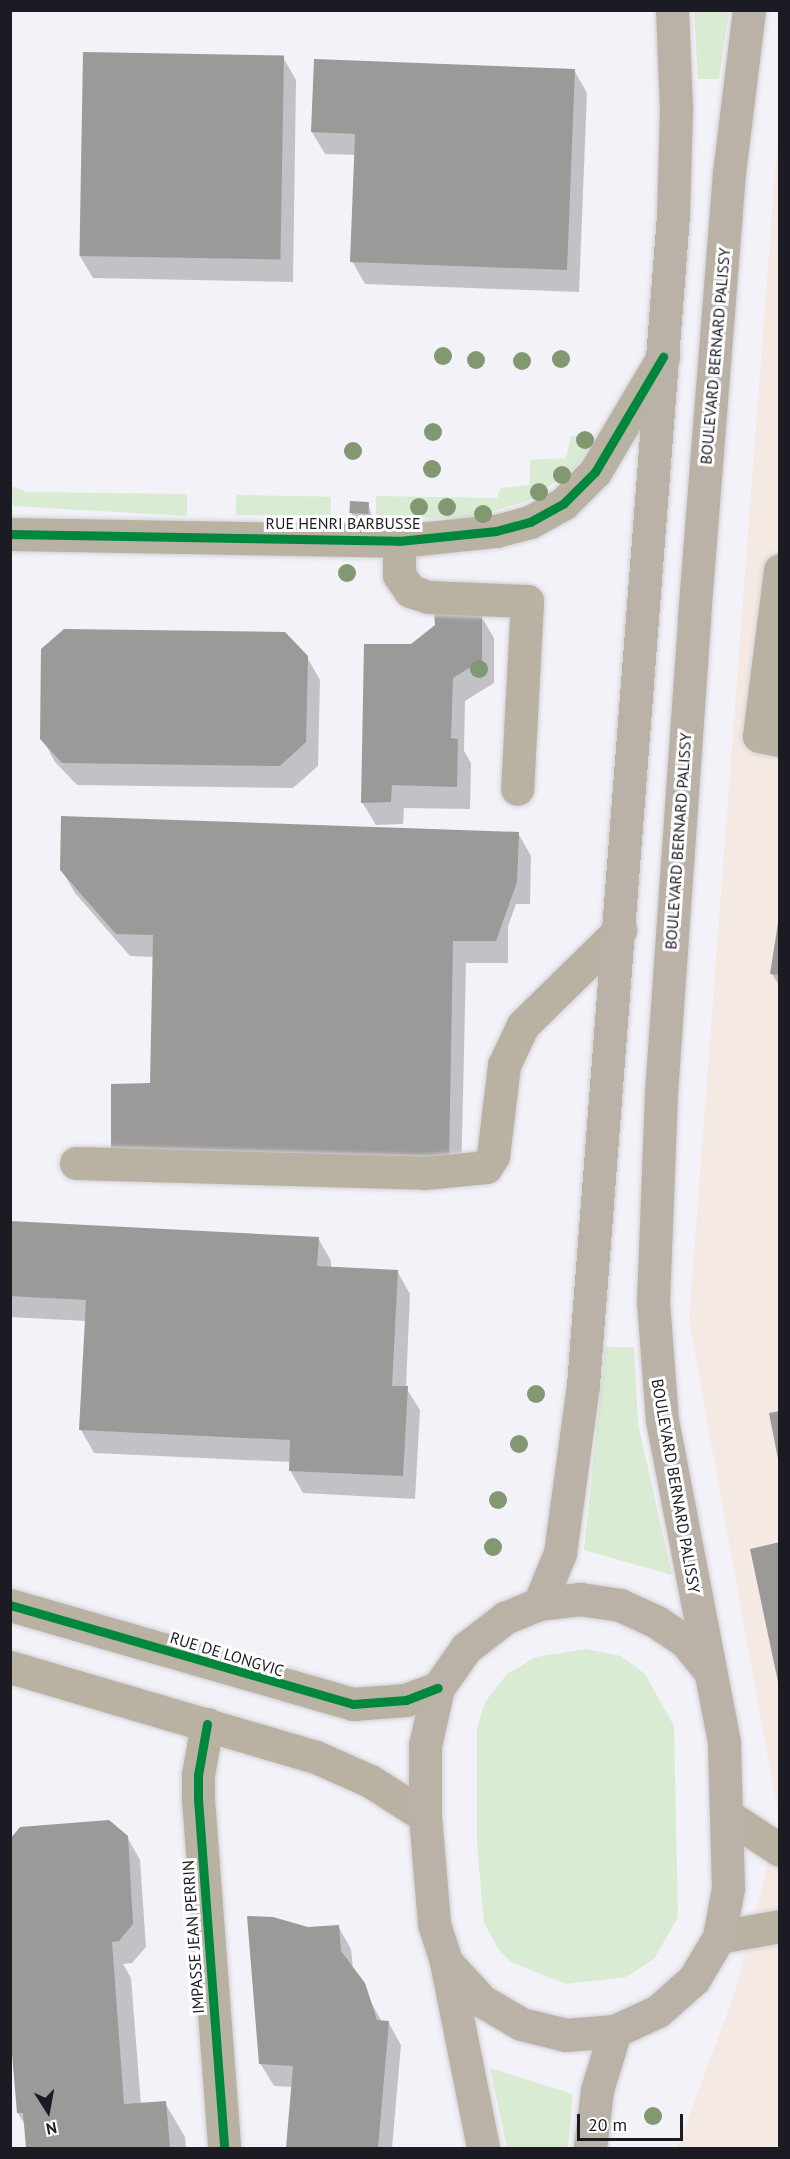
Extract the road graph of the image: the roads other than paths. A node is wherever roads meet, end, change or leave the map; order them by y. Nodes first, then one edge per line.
1 (672, 10) edge
2 (749, 10) edge
3 (663, 357) junction
4 (10, 534) edge
5 (399, 541) junction
6 (780, 570) edge
7 (780, 740) edge
8 (517, 789) dead end
9 (620, 930) junction
10 (76, 1163) dead end
11 (539, 1604) junction
12 (10, 1605) edge
13 (10, 1667) edge
14 (708, 1669) junction
15 (438, 1688) junction
16 (207, 1724) junction
17 (425, 1816) junction
18 (728, 1816) junction
19 (780, 1850) edge
20 (780, 1926) edge
21 (719, 1937) junction
22 (446, 1962) junction
23 (615, 2031) junction
24 (224, 2148) edge
25 (483, 2148) edge
26 (590, 2148) edge

1 - 3 main road
2 - 14 main road, BOULEVARD BERNARD PALISSY
3 - 5 street, RUE HENRI BARBUSSE
3 - 9 main road
4 - 5 street, RUE HENRI BARBUSSE
5 - 8 street
6 - 7 street
9 - 10 street
9 - 11 main road
11 - 14 main road
11 - 15 main road
12 - 15 street, RUE DE LONGVIC
13 - 16 street
14 - 18 main road, BOULEVARD BERNARD PALISSY
15 - 17 main road
16 - 17 street
16 - 24 street, IMPASSE JEAN PERRIN
17 - 22 main road
18 - 19 street
18 - 21 main road, BOULEVARD BERNARD PALISSY
20 - 21 street
21 - 23 main road
22 - 23 main road
22 - 25 main road
23 - 26 main road

